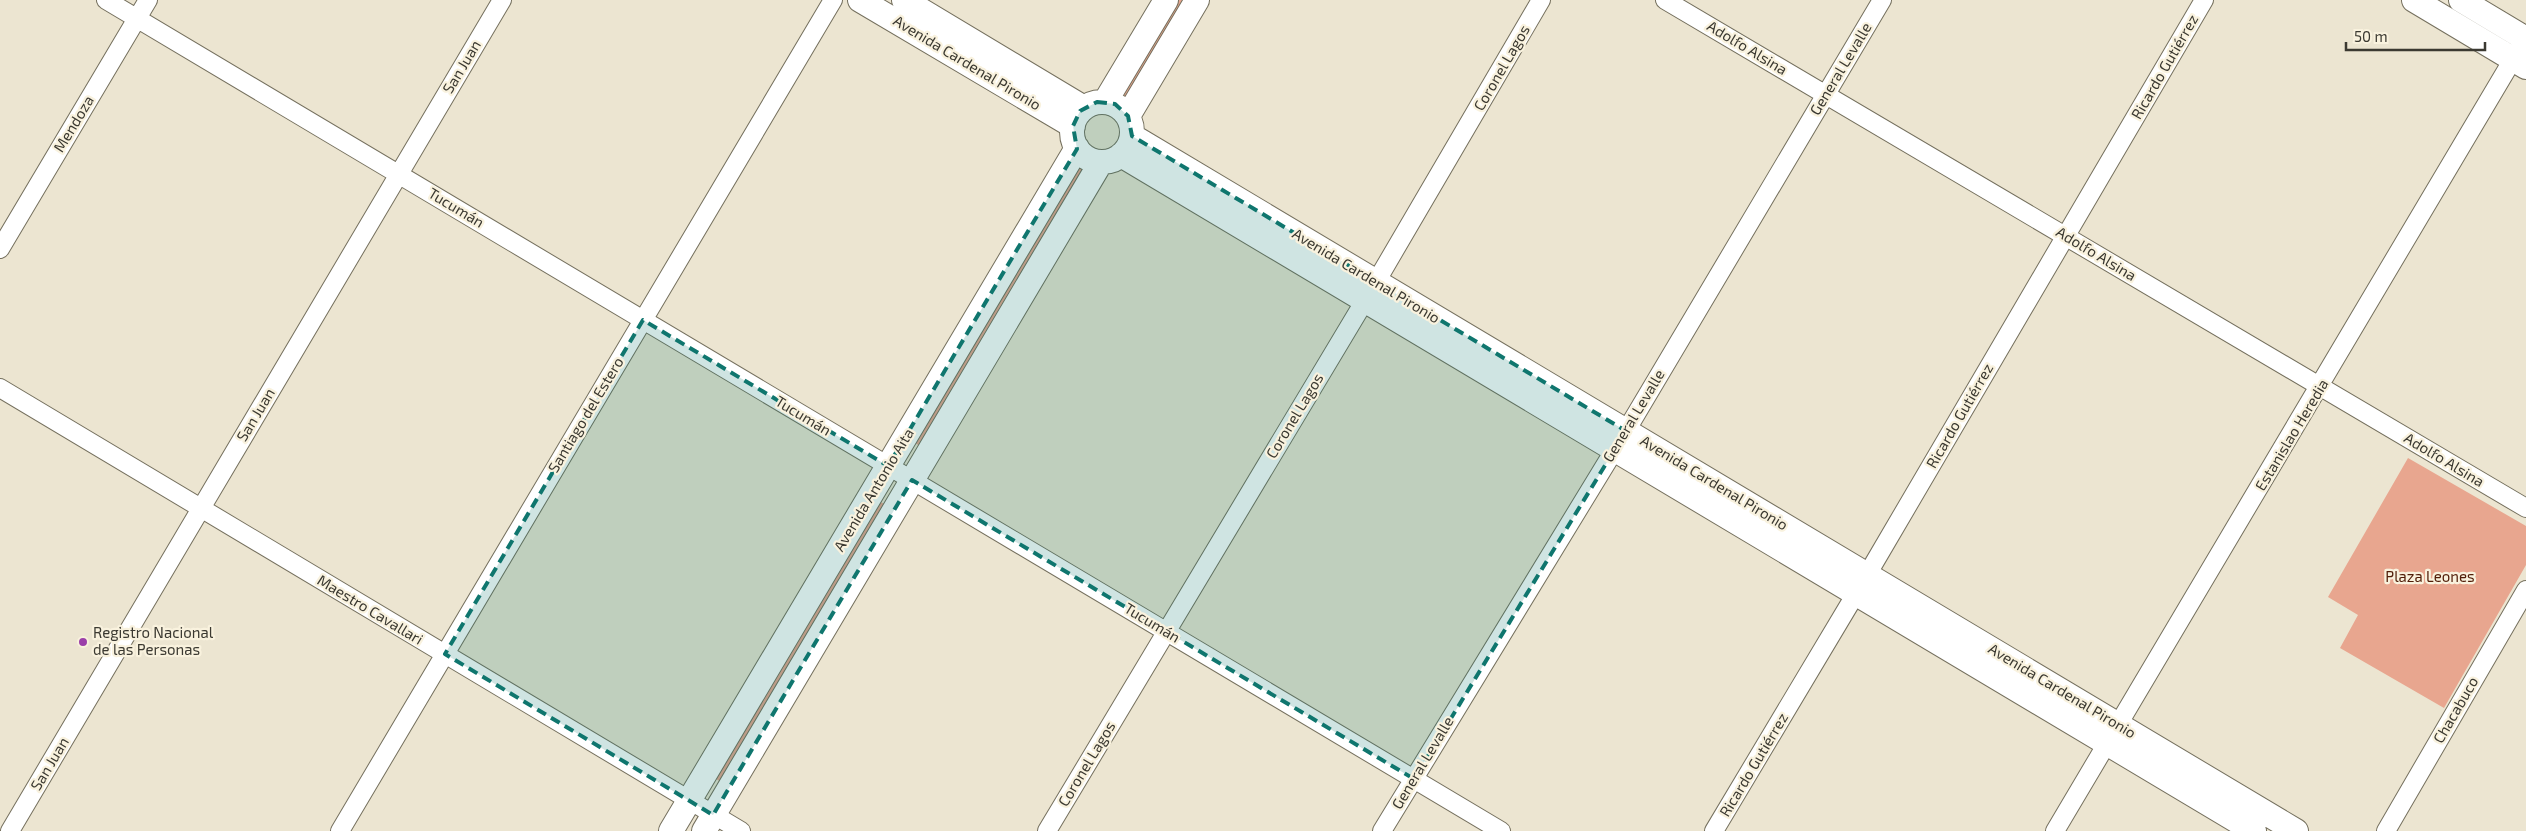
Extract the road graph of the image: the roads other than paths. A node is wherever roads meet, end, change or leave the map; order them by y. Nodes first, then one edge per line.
1 (106, 0) edge
2 (148, 0) edge
3 (502, 0) edge
4 (834, 0) edge
5 (860, 0) edge
6 (904, 0) edge
7 (1166, 0) edge
8 (1197, 0) edge
9 (1541, 0) edge
10 (1665, 0) edge
11 (1882, 0) edge
12 (2204, 0) edge
13 (2414, 0) edge
14 (2461, 0) edge
15 (137, 19) junction
16 (2526, 38) edge
17 (2519, 63) edge
18 (1826, 95) junction
19 (1085, 121) junction
20 (1120, 142) junction
21 (398, 174) junction
22 (2065, 236) junction
23 (0, 248) edge
24 (1370, 291) junction
25 (642, 320) junction
26 (2320, 387) junction
27 (0, 388) edge
28 (1620, 440) junction
29 (888, 466) junction
30 (912, 480) junction
31 (201, 508) junction
32 (2526, 508) edge
33 (1862, 584) junction
34 (2526, 590) edge
35 (1166, 631) junction
36 (445, 654) junction
37 (2114, 735) junction
38 (1414, 779) junction
39 (689, 800) junction
40 (709, 823) edge
41 (10, 831) edge
42 (340, 831) edge
43 (671, 831) edge
44 (741, 831) edge
45 (1047, 831) edge
46 (1382, 831) edge
47 (1502, 831) edge
48 (1714, 831) edge
49 (2055, 831) edge
50 (2254, 831) edge
51 (2296, 831) edge
52 (2386, 831) edge

1 - 15 street, Tucumán
2 - 15 street, Mendoza
3 - 21 street, San Juan
4 - 25 street, Santiago del Estero
5 - 19 main road, Avenida Cardenal Pironio
6 - 19 main road, Avenida Cardenal Pironio
7 - 19 main road, Avenida Antonio Aita
8 - 20 main road, Avenida Antonio Aita
9 - 24 street, Coronel Lagos
10 - 18 street, Adolfo Alsina
11 - 18 street, General Levalle
12 - 22 street, Ricardo Gutiérrez
13 - 17 main road
14 - 16 main road
15 - 21 street, Tucumán
15 - 23 street, Mendoza
16 - 17 street, Estanislao Heredia
17 - 26 street, Estanislao Heredia
18 - 22 street, Adolfo Alsina
18 - 28 street, General Levalle
19 - 20 main road
19 - 20 main road
19 - 29 main road, Avenida Antonio Aita
20 - 24 main road, Avenida Cardenal Pironio
20 - 30 main road, Avenida Antonio Aita
21 - 25 street, Tucumán
21 - 31 street, San Juan
22 - 26 street, Adolfo Alsina
22 - 33 street, Ricardo Gutiérrez
24 - 28 main road, Avenida Cardenal Pironio
24 - 35 street, Coronel Lagos
25 - 29 street, Tucumán
25 - 36 street, Santiago del Estero
26 - 32 street, Adolfo Alsina
26 - 37 street, Estanislao Heredia
27 - 31 street, Maestro Cavallari
28 - 33 main road, Avenida Cardenal Pironio
28 - 38 street, General Levalle
29 - 30 street, Tucumán
29 - 39 main road, Avenida Antonio Aita
30 - 35 street, Tucumán
30 - 40 main road, Avenida Antonio Aita
31 - 36 street, Maestro Cavallari
31 - 41 street, San Juan
33 - 37 main road, Avenida Cardenal Pironio
33 - 48 street, Ricardo Gutiérrez
34 - 52 street, Chacabuco
35 - 38 street, Tucumán
35 - 45 street, Coronel Lagos
36 - 39 street, Maestro Cavallari
36 - 42 street, Santiago del Estero
37 - 49 street, Estanislao Heredia
37 - 50 main road, Avenida Cardenal Pironio
37 - 51 main road, Avenida Cardenal Pironio
38 - 46 street, General Levalle
38 - 47 street, Tucumán
39 - 40 street, Maestro Cavallari
39 - 43 main road, Avenida Antonio Aita
40 - 44 street, Maestro Cavallari

